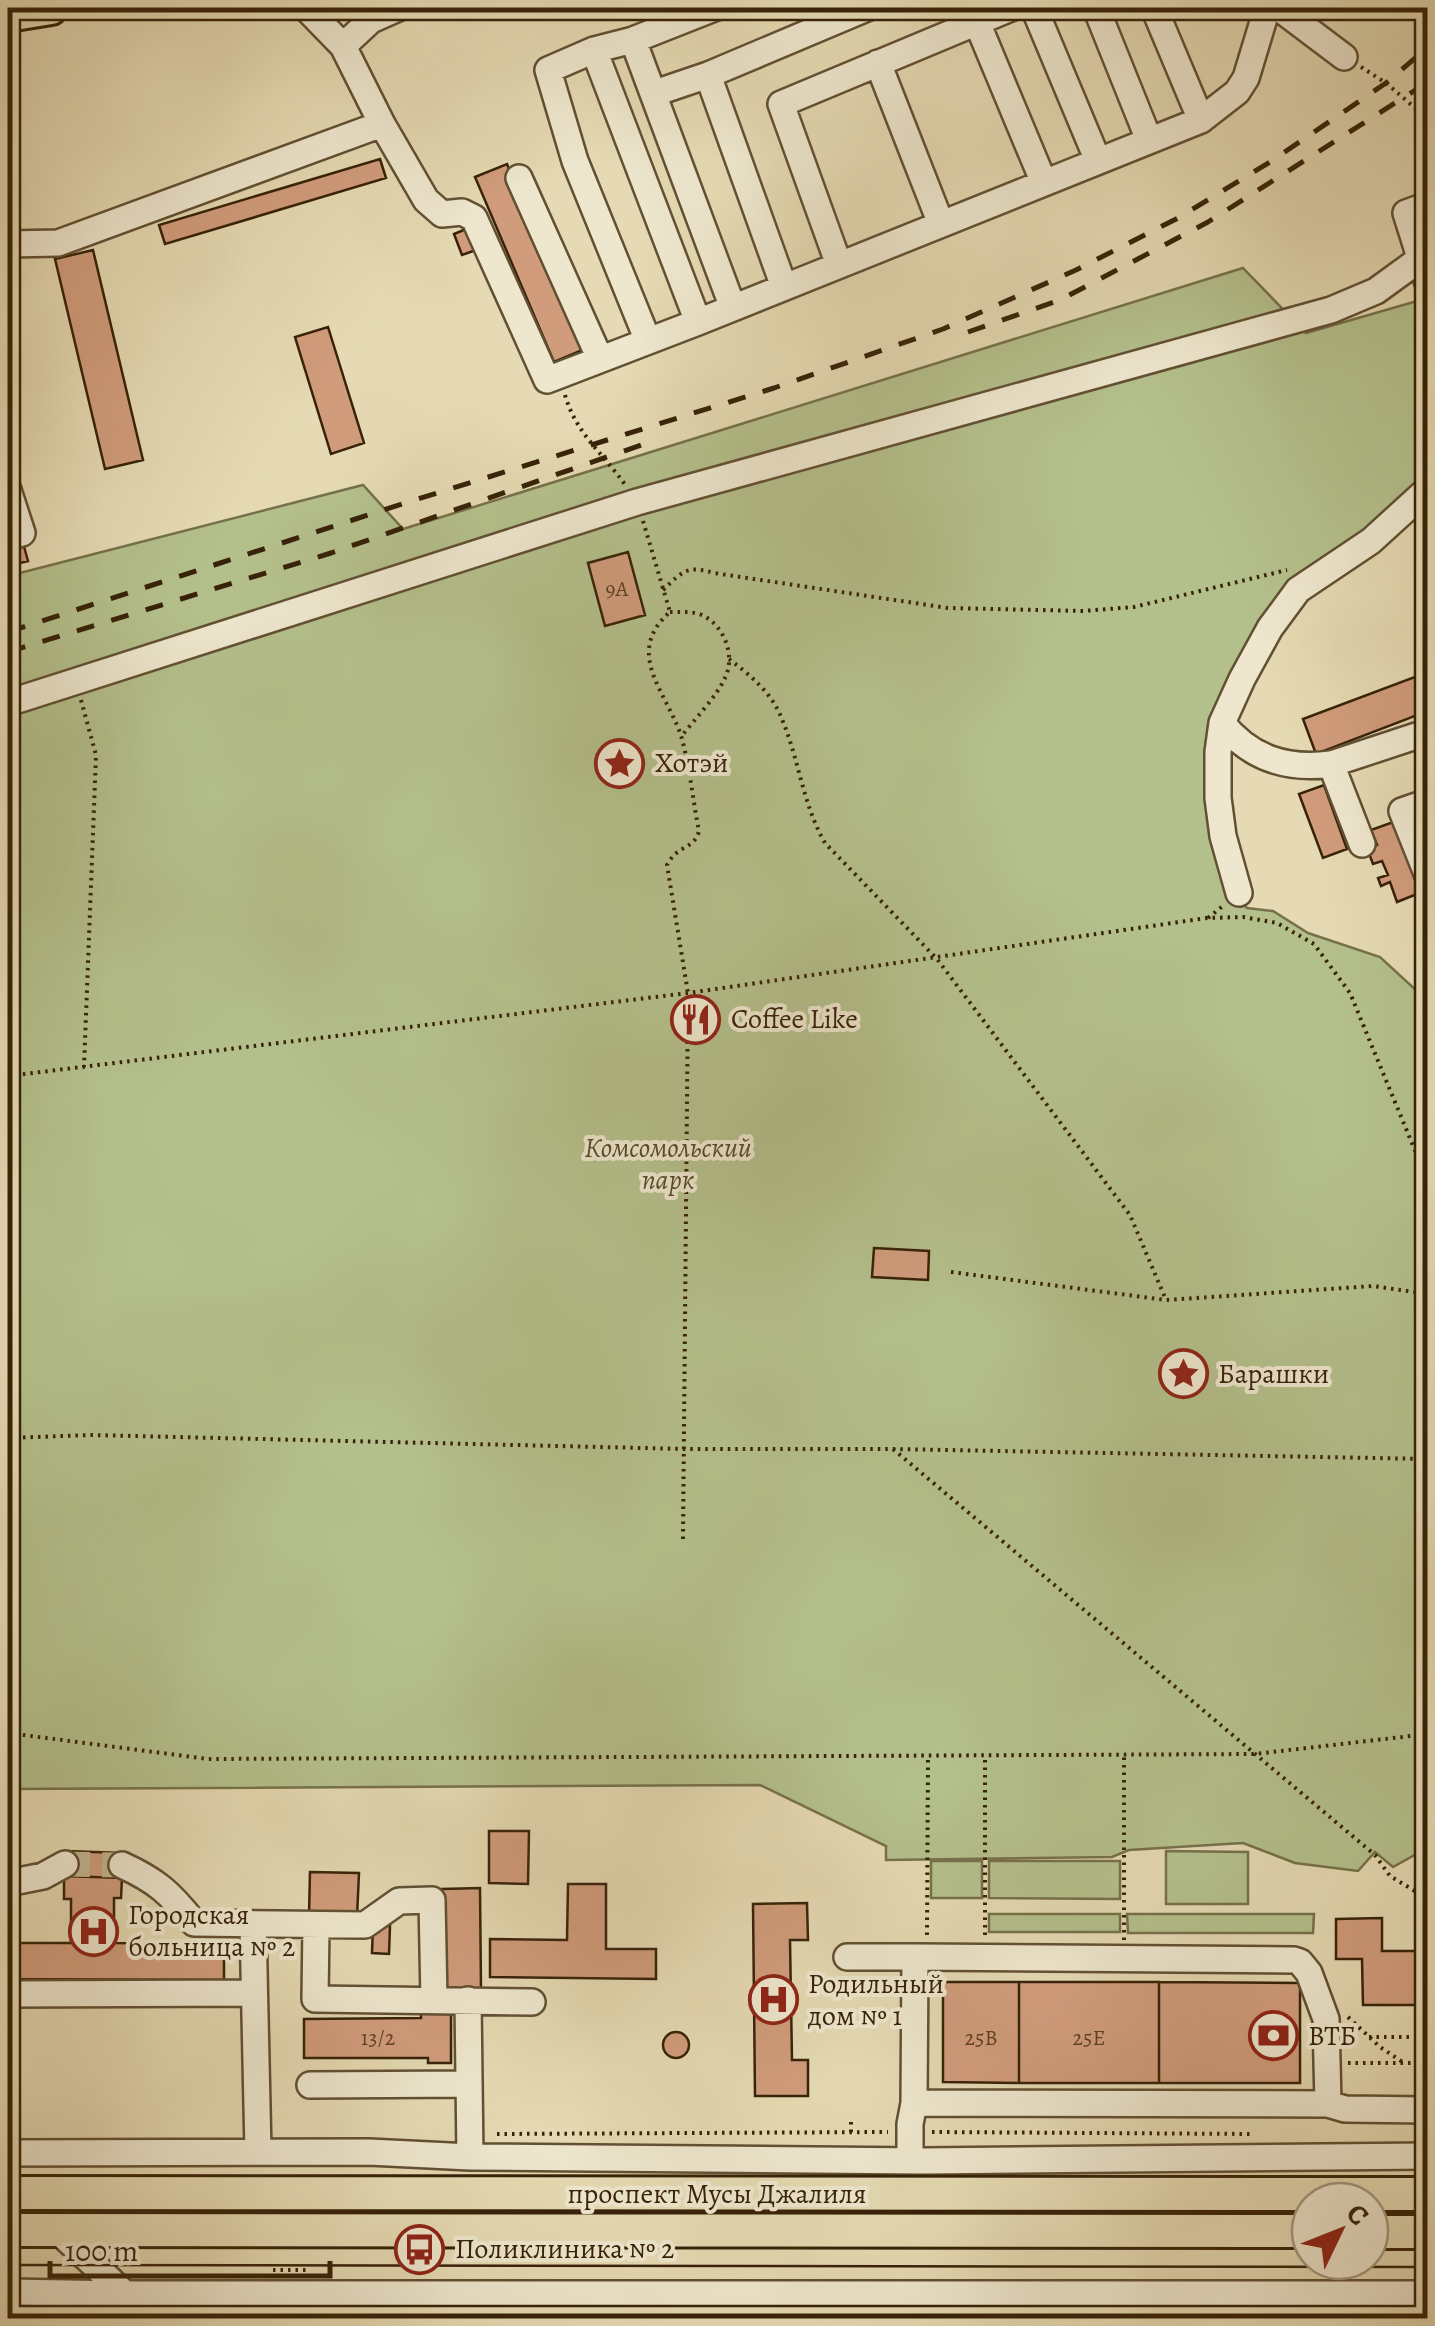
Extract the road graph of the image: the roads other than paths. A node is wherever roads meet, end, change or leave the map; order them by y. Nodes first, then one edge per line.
1 (51, 8) edge
2 (306, 8) edge
3 (398, 8) edge
4 (714, 8) edge
5 (867, 8) edge
6 (1011, 8) edge
7 (1034, 8) edge
8 (1096, 8) edge
9 (1154, 8) edge
10 (1276, 8) edge
11 (974, 14) edge
12 (8, 15) edge
13 (633, 40) junction
14 (344, 46) junction
15 (594, 50) junction
16 (1344, 56) road end
17 (878, 63) junction
18 (708, 75) junction
19 (655, 93) junction
20 (1201, 120) junction
21 (382, 124) junction
22 (1149, 140) junction
23 (1098, 161) junction
24 (519, 178) dead end
25 (1044, 183) junction
26 (1417, 209) edge
27 (941, 224) junction
28 (8, 244) edge
29 (839, 266) junction
30 (1424, 271) edge
31 (784, 287) junction
32 (733, 308) junction
33 (698, 322) junction
34 (648, 341) junction
35 (600, 360) junction
36 (1428, 489) edge
37 (8, 490) edge
38 (8, 537) edge
39 (8, 703) edge
40 (1222, 723) junction
41 (1428, 732) edge
42 (1331, 764) junction
43 (1428, 802) edge
44 (1362, 844) dead end
45 (1428, 876) edge
46 (1239, 893) dead end
47 (8, 1864) edge
48 (122, 1865) tunnel mouth
49 (8, 1883) edge
50 (253, 1924) junction
51 (316, 1925) junction
52 (847, 1957) dead end
53 (921, 1957) junction
54 (254, 1993) junction
55 (8, 1994) edge
56 (434, 2000) junction
57 (468, 2000) junction
58 (532, 2002) dead end
59 (469, 2084) junction
60 (310, 2085) dead end
61 (914, 2103) junction
62 (1328, 2104) junction
63 (1428, 2110) edge
64 (470, 2145) junction
65 (258, 2152) junction
66 (8, 2153) edge
67 (1428, 2156) edge
68 (910, 2160) junction
69 (8, 2193) edge
70 (1428, 2194) edge
71 (8, 2230) edge
72 (57, 2230) junction
73 (1290, 2232) edge
74 (1390, 2232) edge
75 (1428, 2232) edge
76 (126, 2294) junction
77 (1428, 2294) edge
78 (11, 2305) edge
79 (414, 2306) edge
80 (1301, 2306) edge
81 (890, 2307) edge

1 - 12 main road
2 - 14 street
3 - 14 street
4 - 13 street
5 - 18 street
6 - 11 street
7 - 23 street
8 - 22 street
9 - 20 street
10 - 16 street
10 - 20 street
11 - 17 street
11 - 25 street
13 - 15 street
13 - 19 street
14 - 21 street
15 - 33 street
15 - 34 street
17 - 27 street
17 - 29 street
18 - 19 street
18 - 31 street
19 - 32 street
20 - 22 street
21 - 28 street
21 - 35 street
22 - 23 street
23 - 25 street
24 - 35 street
25 - 27 street
26 - 30 street
27 - 29 street
29 - 31 street
30 - 39 street
31 - 32 street
32 - 33 street
33 - 34 street
34 - 35 street
36 - 40 street
37 - 38 street
40 - 42 street
40 - 46 street
41 - 42 street
42 - 44 street
43 - 45 street
47 - 49 street
48 - 50 street
50 - 51 street
50 - 54 street
51 - 56 street
51 - 56 street
52 - 53 street
53 - 61 street
53 - 62 street
54 - 55 street
54 - 65 street
56 - 57 street
57 - 58 street
57 - 59 street
59 - 60 street
59 - 64 street
61 - 62 street
61 - 68 street
62 - 63 street
64 - 65 street
64 - 68 street
65 - 66 street
67 - 68 street
69 - 70 main road, проспект Мусы Джалиля
71 - 72 main road, проспект Мусы Джалиля
72 - 73 main road, проспект Мусы Джалиля
72 - 76 street
74 - 75 main road
76 - 78 street
76 - 79 street
77 - 80 street
79 - 81 street
80 - 81 street

